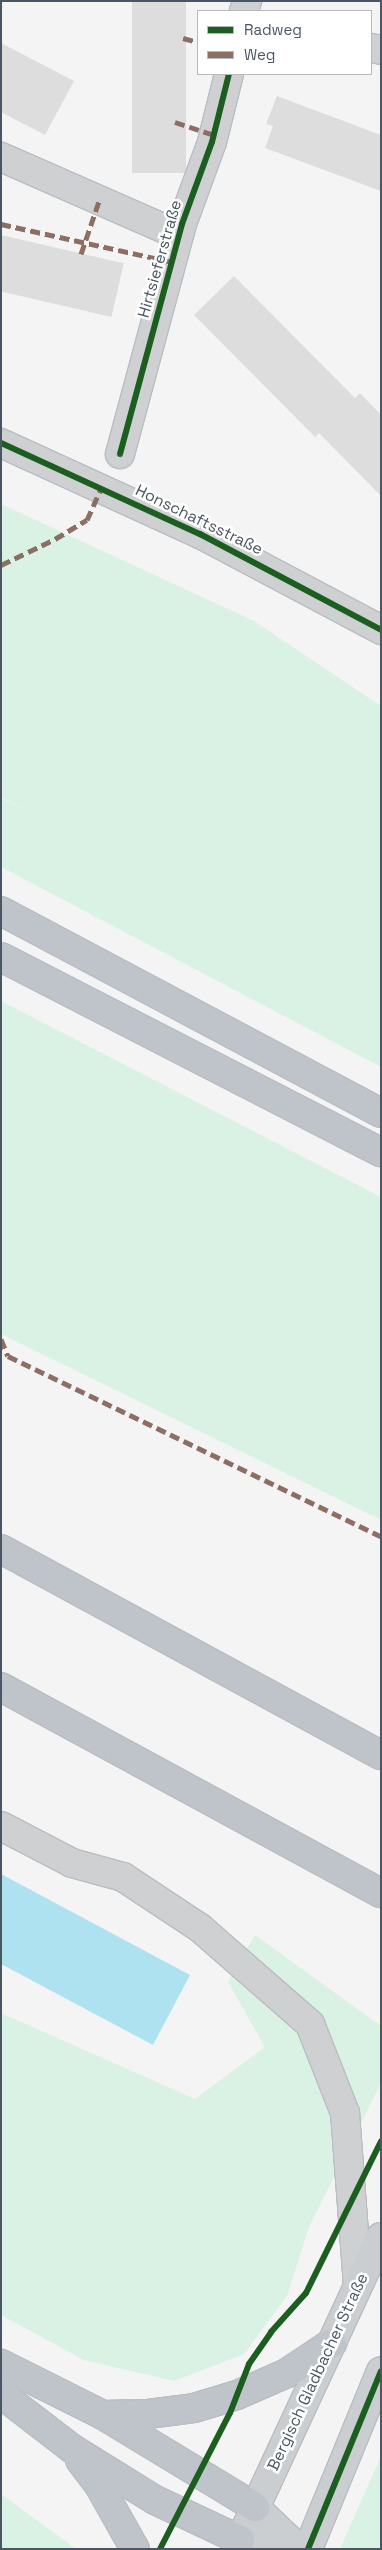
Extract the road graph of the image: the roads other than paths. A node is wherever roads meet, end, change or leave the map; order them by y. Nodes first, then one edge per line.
1 (229, 75) edge
2 (1, 157) edge
3 (179, 235) junction
4 (1, 443) edge
5 (120, 454) dead end
6 (381, 630) edge
7 (1, 911) edge
8 (1, 957) edge
9 (381, 1113) edge
10 (381, 1152) edge
11 (1, 1549) edge
12 (1, 1687) edge
13 (381, 1755) edge
14 (1, 1826) edge
15 (381, 1892) edge
16 (381, 2237) edge
17 (358, 2286) junction
18 (332, 2343) junction
19 (1, 2364) edge
20 (381, 2371) edge
21 (1, 2394) edge
22 (103, 2415) junction
23 (71, 2448) junction
24 (255, 2507) junction
25 (238, 2544) edge
26 (135, 2549) edge
27 (279, 2549) edge
28 (299, 2549) edge
29 (308, 2549) edge

1 - 3 street, Hirtsieferstraße
2 - 3 street
3 - 5 street, Hirtsieferstraße
4 - 6 street, Honschaftsstraße
7 - 9 highway
8 - 10 highway
11 - 13 highway
12 - 15 highway
14 - 17 street
16 - 17 main road, Bergisch Gladbacher Straße
17 - 18 main road, Bergisch Gladbacher Straße
18 - 22 highway
18 - 24 main road, Bergisch Gladbacher Straße
19 - 22 highway
20 - 29 main road
21 - 23 highway
22 - 24 highway
23 - 25 highway
23 - 26 highway
24 - 25 main road, Bergisch Gladbacher Straße
24 - 28 main road
25 - 27 main road

